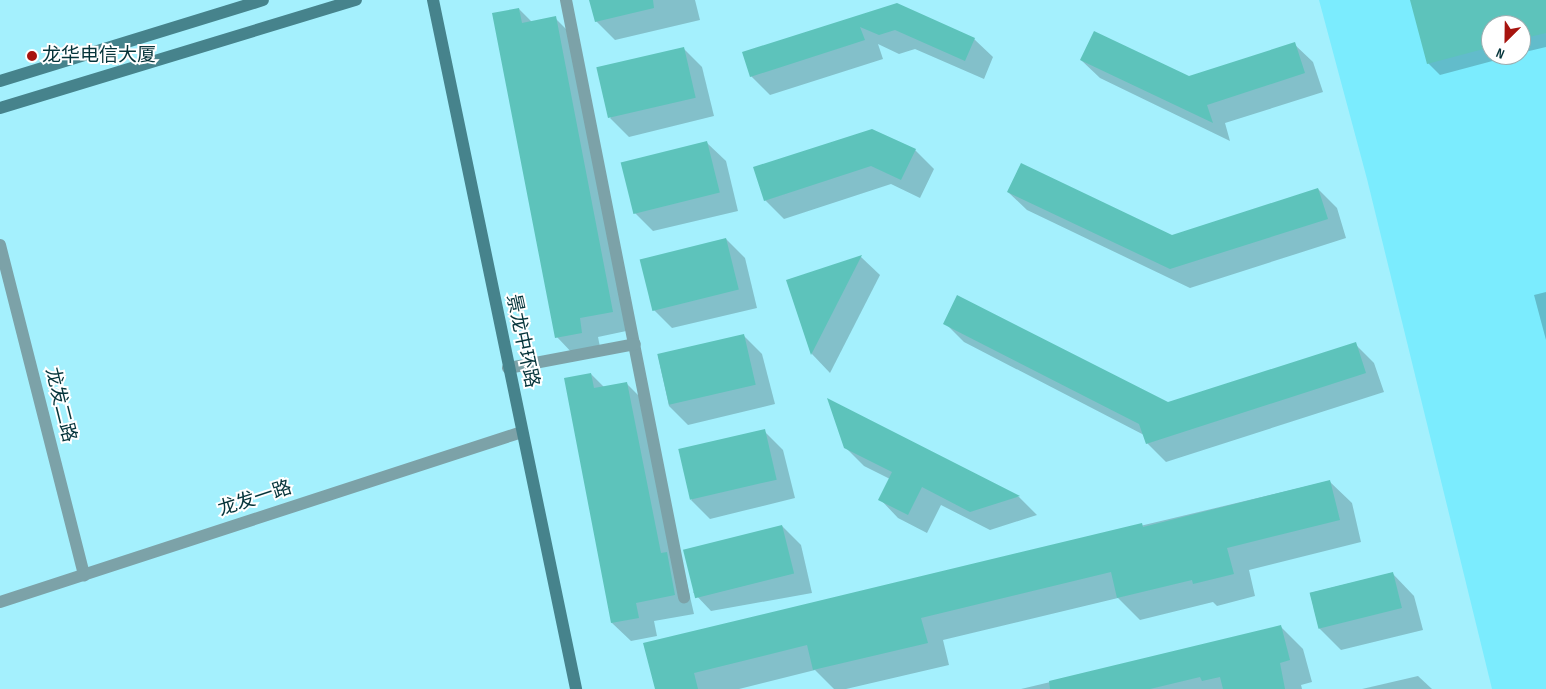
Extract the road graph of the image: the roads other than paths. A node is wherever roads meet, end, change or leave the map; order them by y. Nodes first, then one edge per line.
1 (264, 0) edge
2 (356, 0) edge
3 (432, 0) edge
4 (566, 0) edge
5 (0, 81) edge
6 (0, 108) edge
7 (0, 245) edge
8 (635, 344) junction
9 (508, 368) junction
10 (522, 432) junction
11 (84, 575) junction
12 (684, 597) dead end
13 (0, 602) edge
14 (576, 689) edge

1 - 5 street
2 - 6 street
3 - 9 street, 景龙中环路
4 - 8 street
7 - 11 street, 龙发二路
8 - 9 street
8 - 12 street
9 - 10 street, 景龙中环路
10 - 11 street, 龙发一路
10 - 14 street, 景龙中环路
11 - 13 street, 龙发一路

